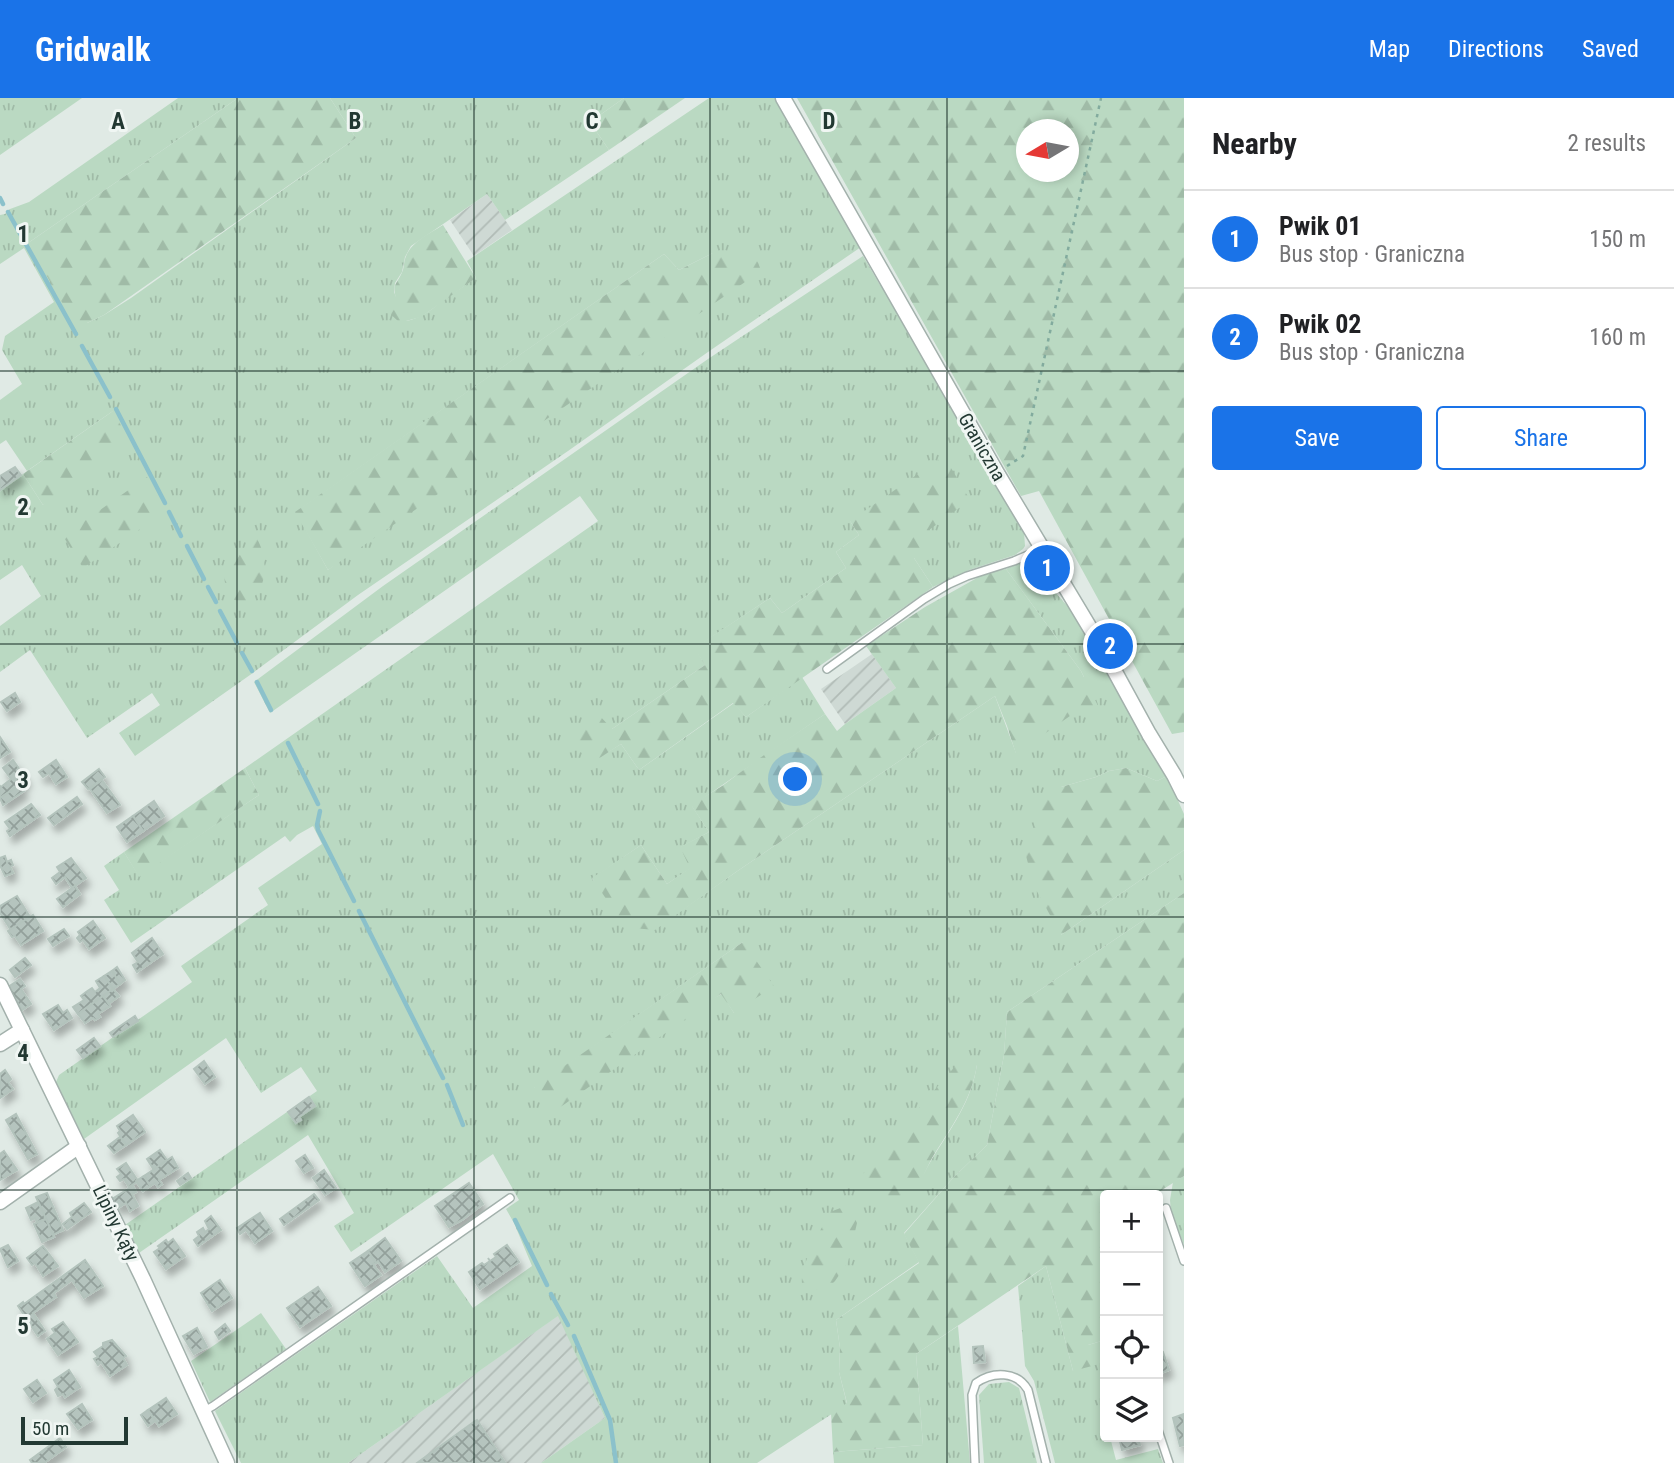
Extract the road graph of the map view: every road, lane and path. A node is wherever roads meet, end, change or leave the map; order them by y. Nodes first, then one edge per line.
1 (783, 98) edge
2 (1101, 98) edge
3 (997, 473) junction
4 (1043, 548) junction
5 (827, 669) dead end
6 (1184, 795) edge
7 (0, 985) edge
8 (22, 1030) junction
9 (0, 1044) edge
10 (79, 1146) junction
11 (510, 1198) dead end
12 (0, 1202) edge
13 (1166, 1208) dead end
14 (1184, 1261) edge
15 (203, 1411) junction
16 (1162, 1442) edge
17 (227, 1463) edge
18 (975, 1463) edge
19 (1046, 1463) edge
20 (1169, 1463) edge

1 - 3 street, Graniczna
2 - 3 path
3 - 4 street, Graniczna
4 - 5 lane
4 - 6 street, Graniczna
7 - 8 street, Lipiny Kąty
8 - 9 street
8 - 10 street, Lipiny Kąty
10 - 12 street
10 - 15 street, Lipiny Kąty
11 - 15 lane
13 - 14 lane
15 - 17 street, Lipiny Kąty
16 - 20 lane
18 - 19 lane

